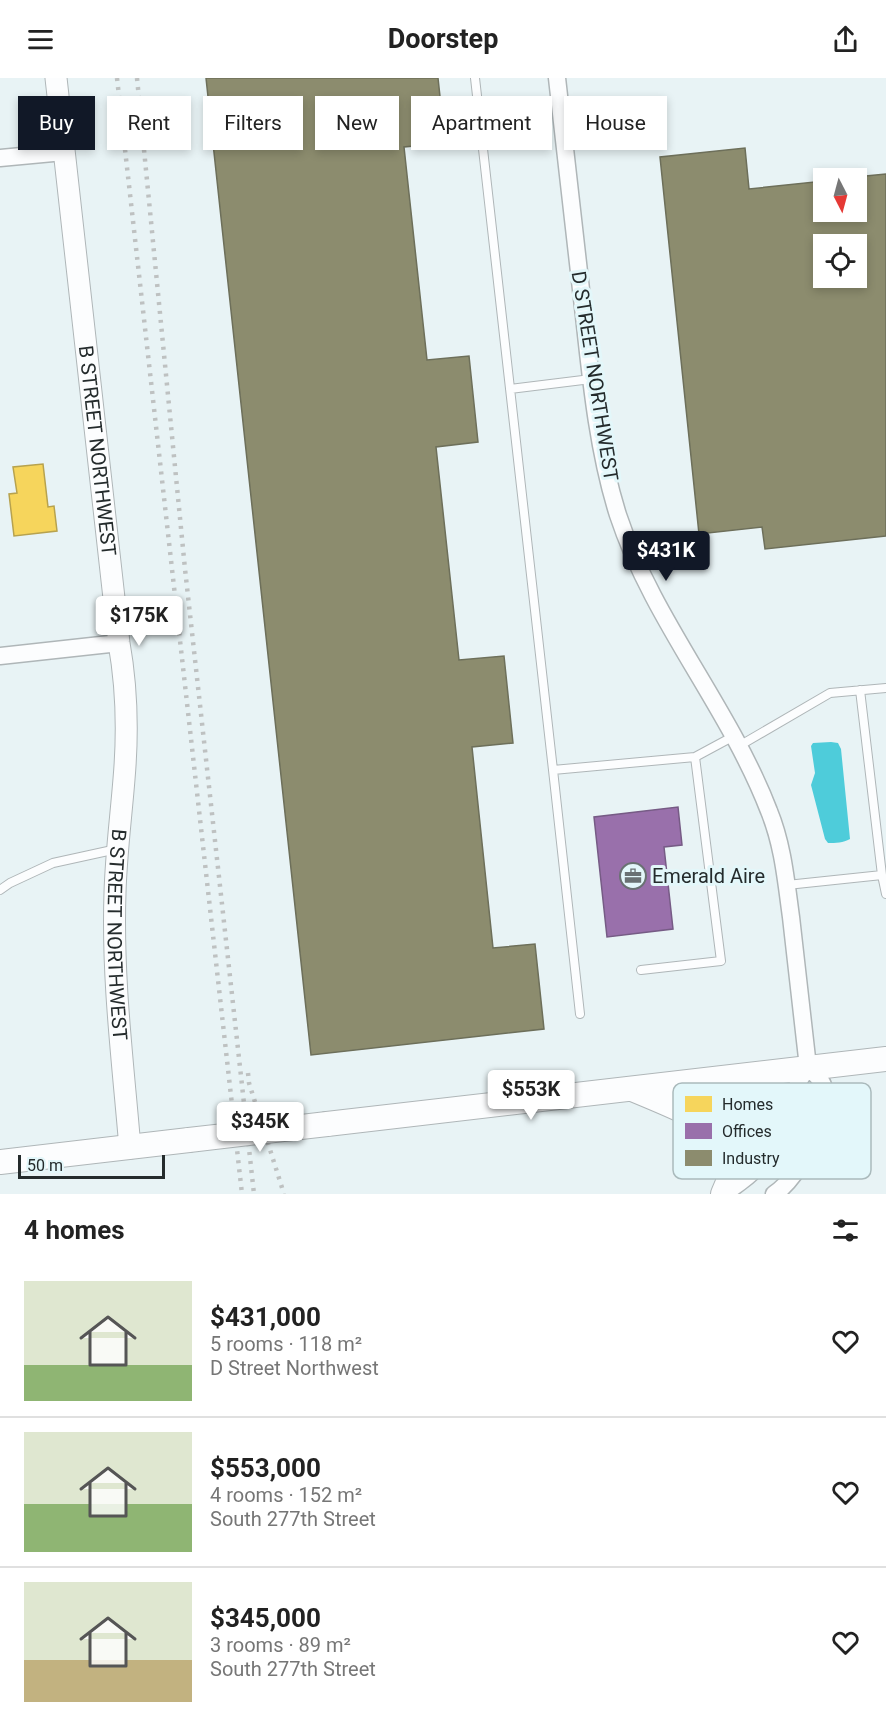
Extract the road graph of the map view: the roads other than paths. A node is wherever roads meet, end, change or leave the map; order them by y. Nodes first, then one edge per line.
1 (56, 78) edge
2 (476, 78) edge
3 (557, 78) edge
4 (64, 152) junction
5 (0, 158) edge
6 (591, 379) junction
7 (510, 389) junction
8 (119, 643) junction
9 (0, 656) edge
10 (886, 688) edge
11 (860, 690) junction
12 (737, 741) junction
13 (695, 757) junction
14 (553, 771) junction
15 (117, 849) junction
16 (882, 875) junction
17 (787, 885) junction
18 (0, 890) edge
19 (886, 894) edge
20 (641, 970) dead end
21 (580, 1014) dead end
22 (886, 1059) edge
23 (808, 1067) junction
24 (799, 1083) edge
25 (823, 1083) edge
26 (629, 1088) junction
27 (673, 1106) edge
28 (130, 1148) junction
29 (0, 1162) edge
30 (730, 1179) edge
31 (744, 1179) edge
32 (790, 1179) edge
33 (722, 1194) edge
34 (774, 1194) edge

1 - 4 street, B STREET NORTHWEST
2 - 7 lane
3 - 6 street, D STREET NORTHWEST
4 - 5 street
4 - 8 street, B STREET NORTHWEST
6 - 7 lane
6 - 12 street, D STREET NORTHWEST
7 - 14 lane
8 - 9 street
8 - 15 street, B STREET NORTHWEST
10 - 11 lane
11 - 12 lane
11 - 16 lane
12 - 13 lane
12 - 17 street, D STREET NORTHWEST
13 - 14 lane
13 - 20 lane
14 - 21 lane
15 - 18 lane
15 - 28 street, B STREET NORTHWEST
16 - 17 lane
16 - 19 lane
17 - 23 street, D STREET NORTHWEST
22 - 23 main road
23 - 24 street
23 - 25 street
23 - 26 main road
26 - 27 main road
26 - 28 main road, bridge
28 - 29 main road
30 - 33 main road
31 - 33 street
32 - 34 street

